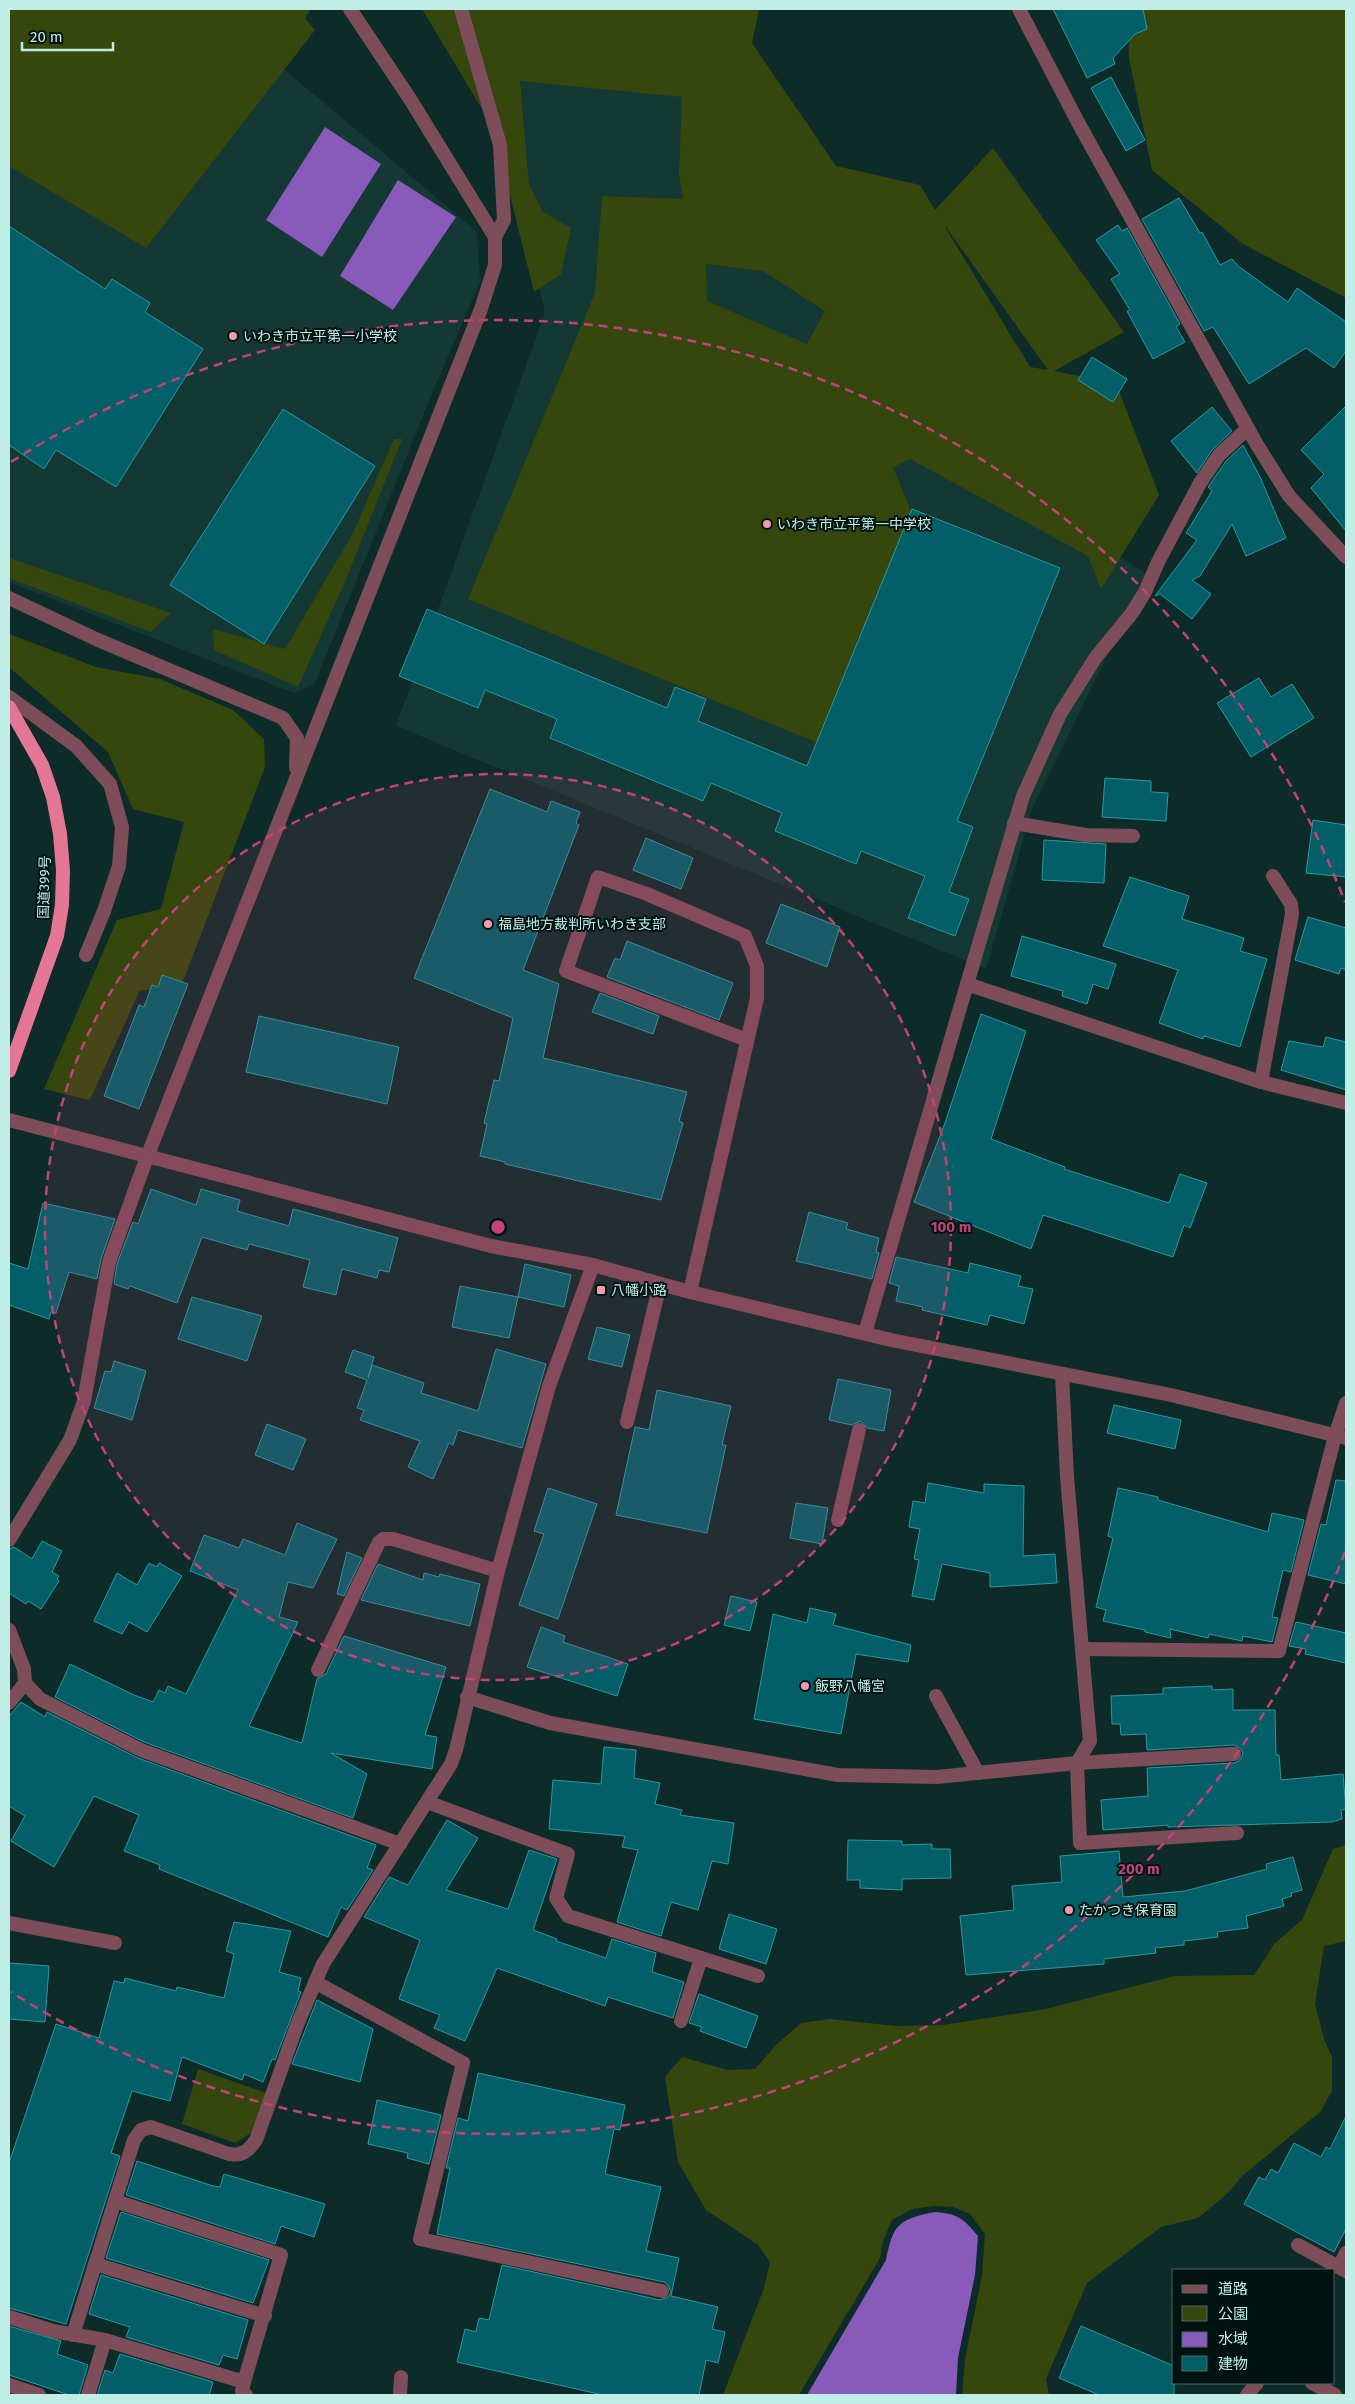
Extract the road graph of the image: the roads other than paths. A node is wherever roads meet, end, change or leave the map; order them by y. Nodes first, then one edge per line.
1 (350, 9) edge
2 (461, 9) edge
3 (1019, 9) edge
4 (496, 237) junction
5 (1247, 429) junction
6 (1346, 558) edge
7 (9, 598) edge
8 (9, 697) edge
9 (9, 707) edge
10 (296, 779) junction
11 (1014, 823) junction
12 (1133, 836) dead end
13 (1273, 876) dead end
14 (86, 955) dead end
15 (967, 984) junction
16 (747, 1040) junction
17 (9, 1071) edge
18 (1261, 1082) junction
19 (1346, 1104) edge
20 (9, 1120) edge
21 (147, 1157) junction
22 (593, 1266) junction
23 (660, 1284) junction
24 (690, 1292) junction
25 (864, 1333) junction
26 (1062, 1374) junction
27 (1346, 1403) edge
28 (627, 1422) dead end
29 (859, 1430) dead end
30 (1340, 1437) edge
31 (838, 1520) dead end
32 (9, 1540) edge
33 (498, 1571) junction
34 (9, 1630) edge
35 (1082, 1649) junction
36 (318, 1670) dead end
37 (25, 1683) junction
38 (467, 1696) junction
39 (936, 1696) dead end
40 (9, 1703) edge
41 (1234, 1754) dead end
42 (1078, 1763) junction
43 (978, 1773) junction
44 (427, 1802) junction
45 (1237, 1833) dead end
46 (400, 1844) junction
47 (9, 1923) edge
48 (116, 1942) dead end
49 (701, 1958) junction
50 (758, 1976) dead end
51 (315, 1982) junction
52 (681, 2021) dead end
53 (115, 2201) junction
54 (1298, 2245) dead end
55 (1346, 2253) edge
56 (96, 2264) junction
57 (1343, 2269) edge
58 (662, 2291) dead end
59 (264, 2316) junction
60 (9, 2317) edge
61 (73, 2335) junction
62 (105, 2340) junction
63 (401, 2377) dead end
64 (1256, 2384) edge
65 (1314, 2384) edge
66 (9, 2385) edge
67 (245, 2389) edge
68 (39, 2395) edge
69 (88, 2395) edge
70 (400, 2395) edge
71 (1247, 2395) edge
72 (1335, 2395) edge

1 - 4 street
2 - 4 street
3 - 5 street
4 - 10 street
5 - 6 street
5 - 11 street
7 - 10 street
8 - 14 street
9 - 17 highway, 国道399号
10 - 21 street
11 - 12 street
11 - 15 street
13 - 18 street
15 - 18 street
15 - 25 street
16 - 16 street
16 - 24 street
18 - 19 street
20 - 21 street
21 - 22 street
21 - 32 street
22 - 23 street
22 - 33 street
23 - 24 street
23 - 28 street
24 - 25 street
25 - 26 street
26 - 30 street
26 - 35 street
27 - 30 street
29 - 31 street
30 - 35 street
33 - 36 street
33 - 38 street
34 - 37 street
35 - 42 street
37 - 40 street
37 - 46 street
38 - 43 street
38 - 44 street
39 - 43 street
41 - 42 street
42 - 43 street
42 - 45 street
44 - 46 street
44 - 49 street
46 - 51 street
47 - 48 street
49 - 50 street
49 - 52 street
51 - 53 street
51 - 58 street
53 - 56 street
53 - 59 street
54 - 57 street
55 - 57 street
56 - 59 street
56 - 61 street
59 - 67 street
60 - 61 street
61 - 62 street
62 - 67 street
62 - 69 street
63 - 70 street
64 - 71 street
65 - 72 street
66 - 68 street

